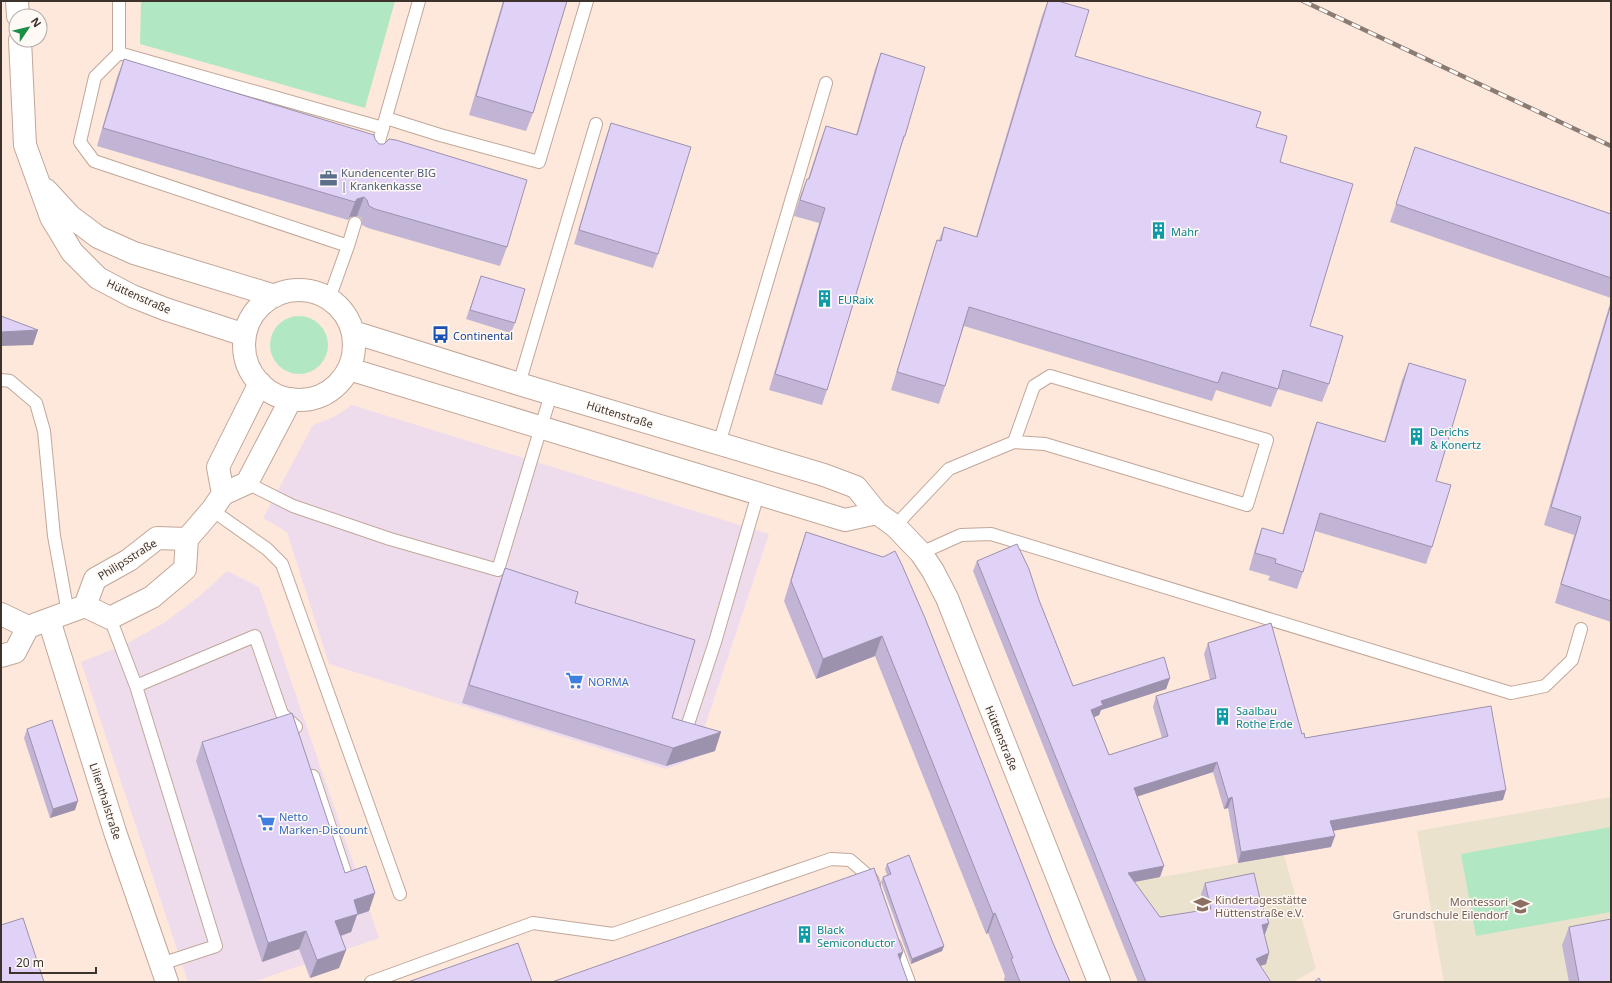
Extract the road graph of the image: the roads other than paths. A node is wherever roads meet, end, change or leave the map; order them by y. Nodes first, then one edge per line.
1 (118, 1) edge
2 (419, 1) edge
3 (587, 1) edge
4 (20, 48) edge
5 (119, 53) junction
6 (826, 83) dead end
7 (385, 123) junction
8 (596, 124) dead end
9 (375, 155) edge
10 (37, 181) junction
11 (355, 223) edge
12 (348, 246) junction
13 (275, 296) junction
14 (329, 299) junction
15 (353, 332) junction
16 (245, 335) junction
17 (349, 369) junction
18 (1, 380) edge
19 (260, 383) junction
20 (519, 384) junction
21 (551, 394) junction
22 (291, 399) junction
23 (541, 426) junction
24 (1014, 442) junction
25 (719, 444) junction
26 (247, 483) junction
27 (758, 494) junction
28 (218, 502) junction
29 (877, 513) junction
30 (895, 526) junction
31 (187, 539) junction
32 (921, 553) junction
33 (67, 613) junction
34 (1, 614) edge
35 (110, 618) junction
36 (28, 627) junction
37 (1581, 629) dead end
38 (1, 656) edge
39 (136, 686) junction
40 (686, 730) edge
41 (300, 736) edge
42 (310, 766) edge
43 (345, 872) edge
44 (400, 894) dead end
45 (877, 894) edge
46 (890, 931) edge
47 (164, 973) edge
48 (371, 982) edge
49 (909, 982) edge
50 (1098, 982) edge

1 - 5 lane
2 - 7 lane
3 - 7 lane
4 - 10 street, Hüttenstraße
5 - 7 lane
5 - 12 lane
6 - 25 lane
7 - 9 lane
8 - 20 lane
10 - 13 street, Hüttenstraße
10 - 16 street, Hüttenstraße
11 - 12 lane
12 - 14 lane
13 - 14 street
13 - 16 street
14 - 15 street
15 - 17 street
15 - 20 street, Hüttenstraße
16 - 19 street
17 - 22 street
17 - 23 street
18 - 33 lane
19 - 22 street
19 - 28 street
20 - 21 street, Hüttenstraße
21 - 23 lane
21 - 25 street, Hüttenstraße
22 - 26 street
23 - 26 lane
23 - 27 street
24 - 24 lane
24 - 30 lane
25 - 29 street, Hüttenstraße
26 - 28 street
27 - 29 street
27 - 40 lane
28 - 31 street
28 - 44 lane
29 - 30 street, Hüttenstraße
30 - 32 street, Hüttenstraße
31 - 33 street, Philipsstraße
31 - 35 street
32 - 37 lane
32 - 50 street, Hüttenstraße
33 - 35 street
33 - 36 street
33 - 47 street, Lilienthalstraße
34 - 36 street
35 - 39 lane
36 - 38 street
39 - 41 lane
39 - 47 lane
42 - 43 lane
45 - 48 lane
46 - 49 lane

